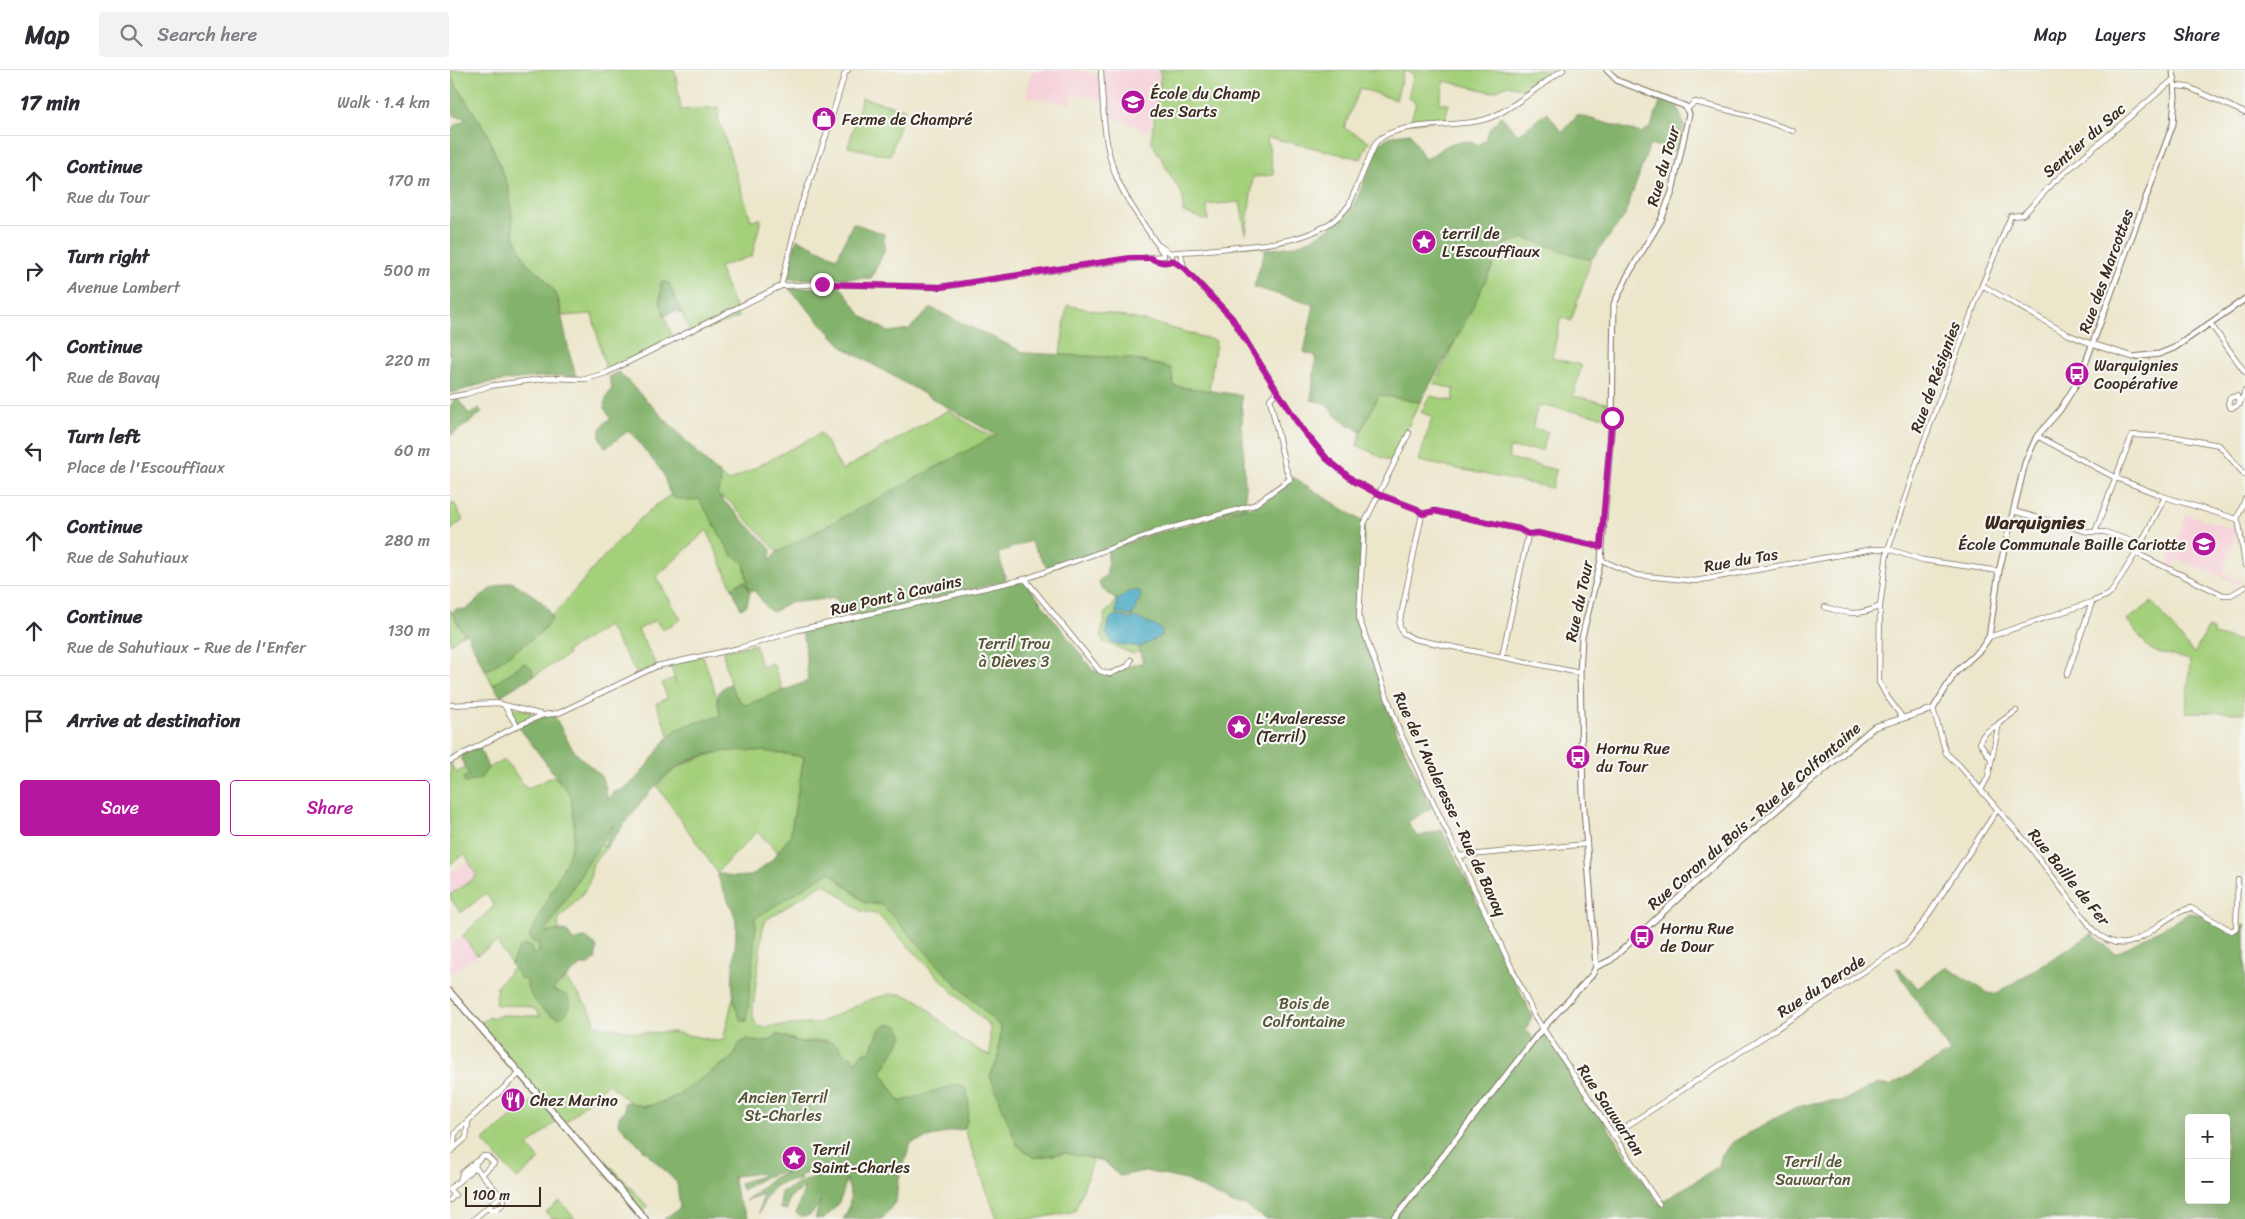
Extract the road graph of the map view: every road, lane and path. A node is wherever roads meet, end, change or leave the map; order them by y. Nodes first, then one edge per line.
1 (1101, 70) edge
2 (1563, 70) edge
3 (1607, 70) edge
4 (2173, 70) edge
5 (845, 71) edge
6 (2175, 78) junction
7 (2175, 86) junction
8 (1688, 108) junction
9 (2245, 113) edge
10 (1793, 131) dead end
11 (2011, 216) joint
12 (1158, 245) junction
13 (1183, 254) junction
14 (1168, 256) junction
15 (1152, 257) junction
16 (1185, 269) junction
17 (781, 286) junction
18 (1982, 286) junction
19 (2245, 299) edge
20 (2210, 323) junction
21 (2092, 344) junction
22 (2245, 372) edge
23 (1277, 391) junction
24 (2245, 391) edge
25 (450, 397) edge
26 (2240, 404) dead end
27 (1409, 433) dead end
28 (2037, 436) junction
29 (2245, 475) edge
30 (2116, 478) junction
31 (1378, 494) junction
32 (2165, 497) junction
33 (2245, 499) edge
34 (2014, 511) junction
35 (1422, 514) junction
36 (2237, 519) junction
37 (2095, 532) junction
38 (1528, 534) junction
39 (2140, 544) junction
40 (1601, 547) junction
41 (1887, 551) junction
42 (2136, 553) junction
43 (1601, 560) junction
44 (2245, 565) edge
45 (1999, 571) junction
46 (1025, 579) junction
47 (2245, 587) edge
48 (2092, 602) junction
49 (1880, 606) junction
50 (1825, 607) dead end
51 (1989, 637) junction
52 (1502, 657) junction
53 (1131, 660) dead end
54 (1580, 673) junction
55 (2067, 675) dead end
56 (450, 705) edge
57 (504, 705) junction
58 (1933, 709) junction
59 (2016, 711) dead end
60 (542, 715) junction
61 (1902, 717) junction
62 (1999, 723) junction
63 (518, 726) junction
64 (1991, 759) junction
65 (450, 761) edge
66 (1981, 790) junction
67 (1997, 810) junction
68 (1587, 844) junction
69 (1458, 856) junction
70 (2238, 880) dead end
71 (1596, 967) junction
72 (450, 992) edge
73 (1542, 1029) junction
74 (520, 1073) junction
75 (468, 1122) junction
76 (1613, 1135) junction
77 (452, 1151) edge
78 (476, 1164) junction
79 (482, 1174) junction
80 (450, 1189) edge
81 (450, 1200) edge
82 (1658, 1204) dead end
83 (474, 1219) edge
84 (645, 1219) edge
85 (1394, 1219) edge

1 - 12 street
2 - 13 street
3 - 8 street, Rue du Tour
4 - 6 street, Rue des Marcottes
5 - 17 street
6 - 7 street, Rue des Marcottes
6 - 11 street, Sentier du Sac
7 - 9 street
7 - 21 street, Rue des Marcottes
8 - 10 street
8 - 40 street, Rue du Tour
11 - 18 street, Rue de Résignies
12 - 14 street
12 - 15 street
13 - 14 street
13 - 16 street
14 - 15 street
14 - 16 street
15 - 17 street
16 - 23 street
17 - 25 street
18 - 21 street, Rue des Marcottes
18 - 41 street, Rue de Résignies
19 - 20 street
20 - 21 street
20 - 22 street
21 - 28 street
23 - 31 street
23 - 46 street, Rue Pont à Cavains
24 - 26 street
27 - 31 street
28 - 30 street
28 - 34 street
29 - 30 street
30 - 32 street
30 - 37 street
31 - 35 street
31 - 69 street, Rue de l'Avaleresse - Rue de Bavay
32 - 36 street
32 - 39 street
33 - 36 street
34 - 37 street
34 - 45 street
35 - 38 street
35 - 52 street
36 - 44 street
37 - 39 street
38 - 40 street
38 - 52 street
39 - 42 street
40 - 43 street, Rue du Tour
41 - 43 street, Rue du Tas
41 - 45 street
41 - 49 street, Rue de Résignies
42 - 47 street
42 - 48 street
43 - 54 street, Rue du Tour
45 - 51 street
46 - 53 street
46 - 60 street, Rue Pont à Cavains
48 - 51 street
48 - 55 street
49 - 50 street
49 - 61 street
51 - 58 street
52 - 54 street
54 - 68 street, Rue du Tour
56 - 57 street, Rue Pont à Cavains
57 - 60 street, Rue Pont à Cavains
57 - 63 street
58 - 61 street, Rue Coron du Bois - Rue de Colfontaine
58 - 66 street, Rue Baille de Fer
59 - 62 street
60 - 63 street
61 - 71 street, Rue Coron du Bois - Rue de Colfontaine
62 - 64 street
62 - 64 street
63 - 65 street
64 - 66 street
66 - 67 street, Rue Baille de Fer
67 - 70 street, Rue Baille de Fer
67 - 76 street, Rue du Derode
68 - 69 street
68 - 71 street, Rue du Tour
69 - 73 street, Rue de l'Avaleresse - Rue de Bavay
71 - 73 street, Rue Coron du Bois - Rue de Colfontaine
72 - 74 main road
73 - 76 street, Rue Sauwartan
73 - 85 street, Rue Coron du Bois - Rue de Colfontaine
74 - 75 street
74 - 84 main road
75 - 77 street
75 - 77 street
76 - 82 street, Rue Sauwartan
78 - 79 street
78 - 79 street
78 - 80 street
79 - 83 street
80 - 81 street

